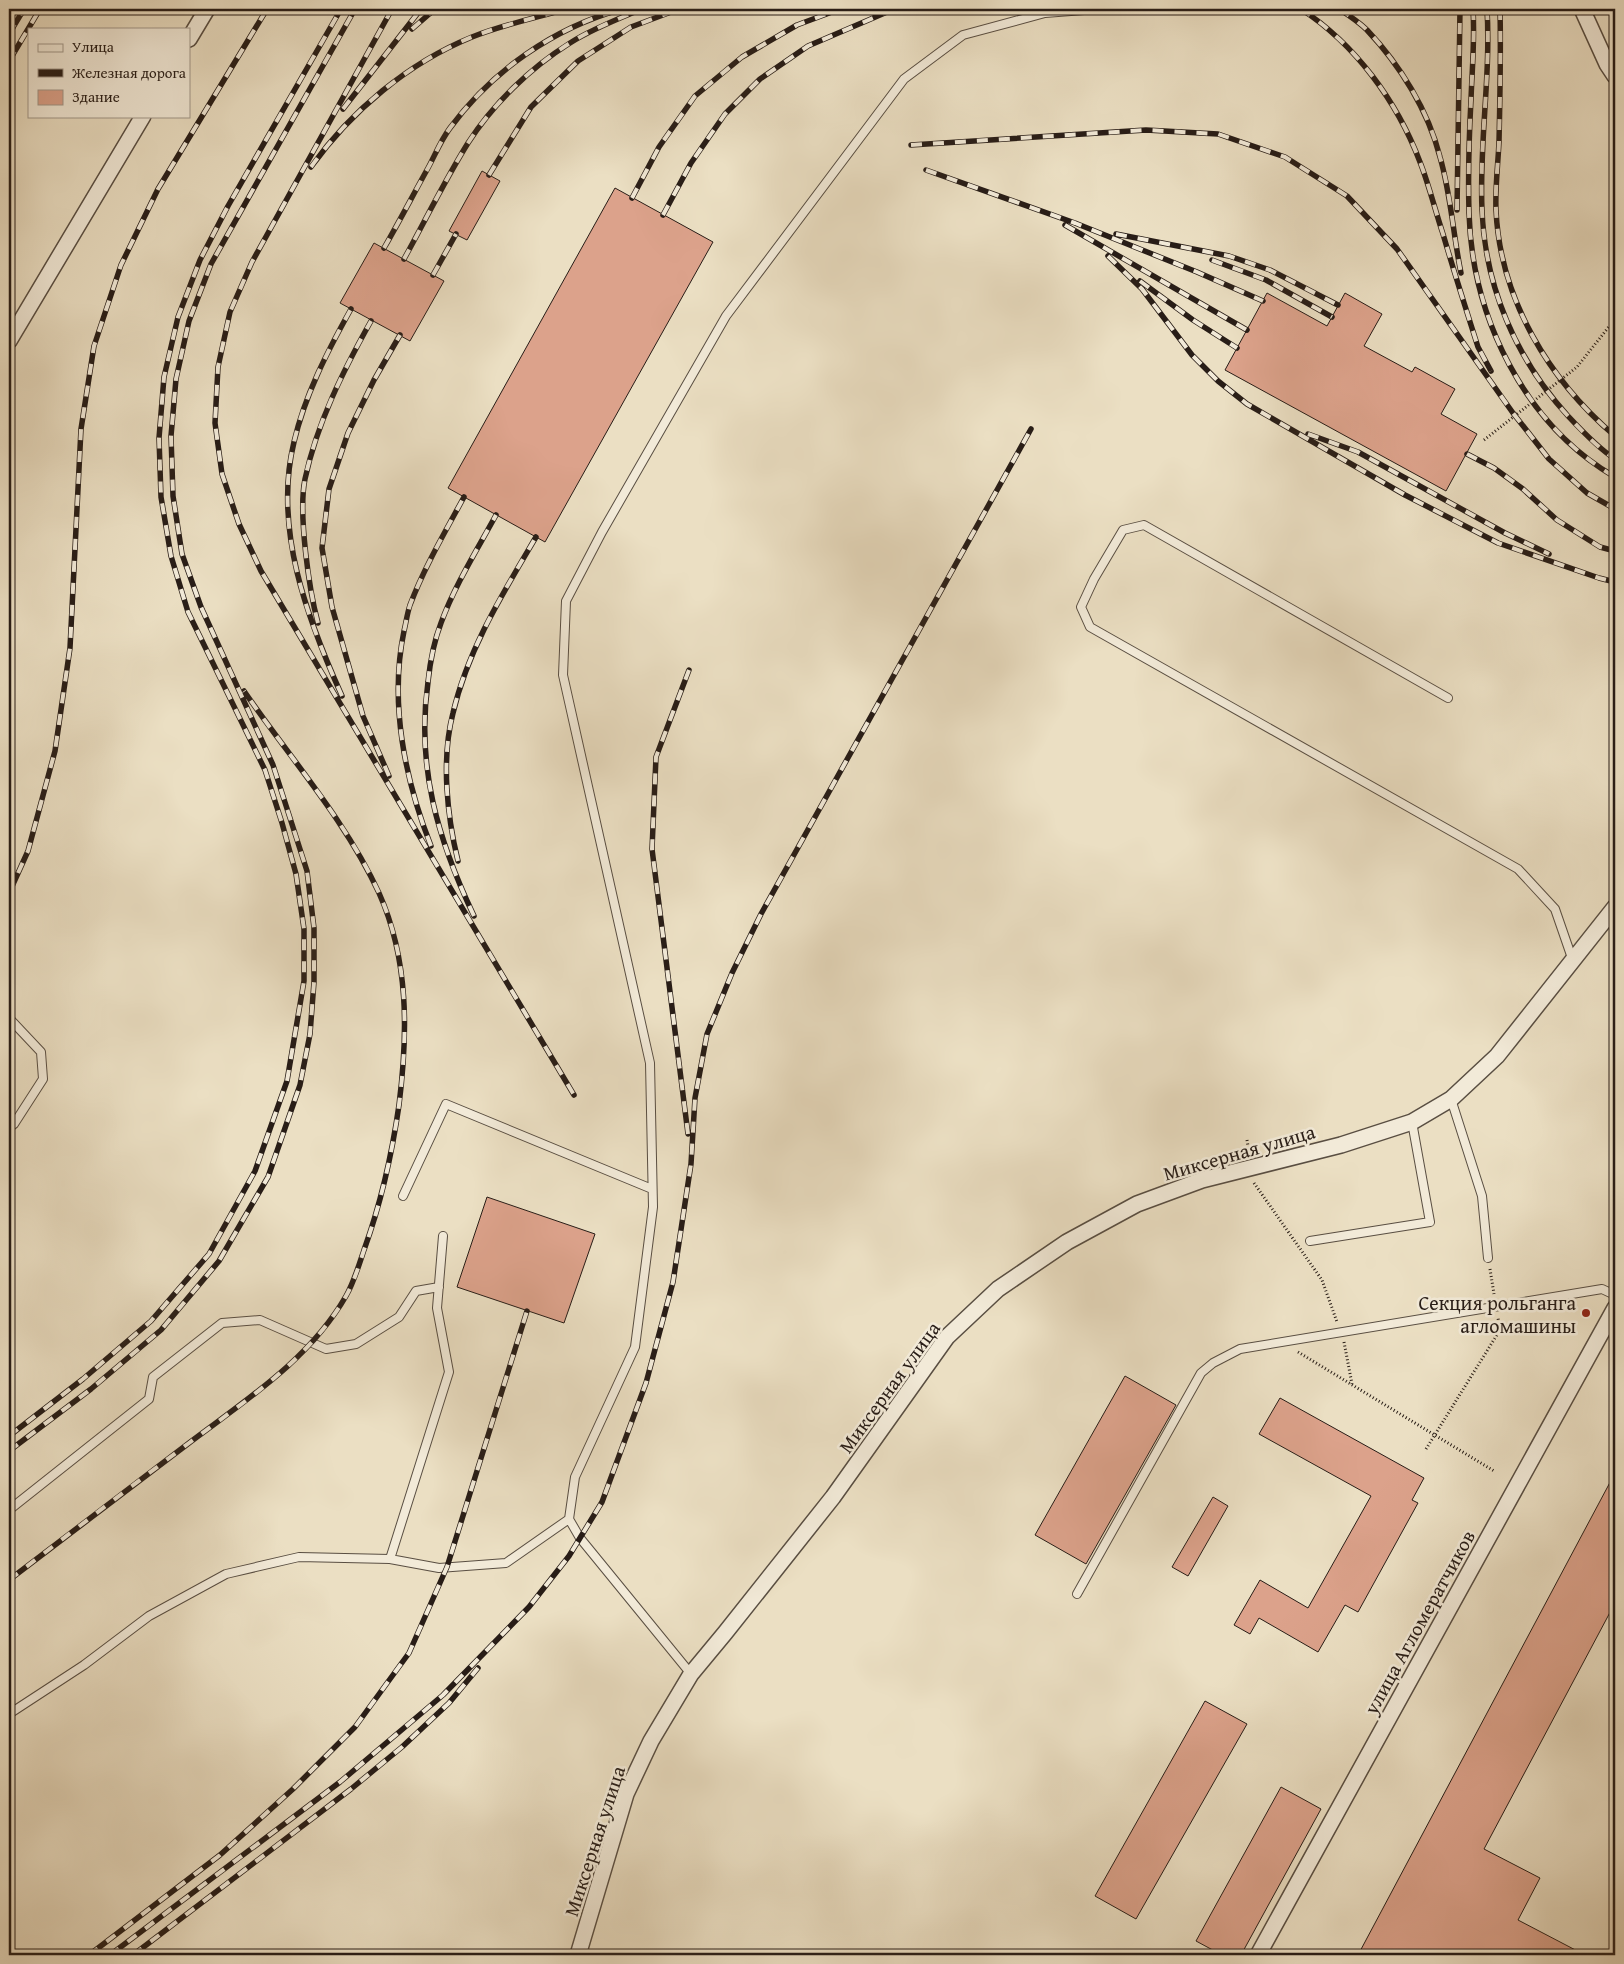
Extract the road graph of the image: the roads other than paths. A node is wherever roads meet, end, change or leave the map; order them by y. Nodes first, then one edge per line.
1 (207, 9) edge
2 (1096, 9) edge
3 (1582, 9) edge
4 (190, 37) edge
5 (1615, 76) edge
6 (142, 118) edge
7 (9, 341) edge
8 (1448, 698) dead end
9 (1615, 907) edge
10 (1573, 961) junction
11 (9, 1018) edge
12 (1450, 1099) junction
13 (1412, 1122) junction
14 (9, 1128) edge
15 (652, 1189) junction
16 (403, 1196) dead end
17 (443, 1236) dead end
18 (1310, 1241) dead end
19 (1488, 1258) road end
20 (439, 1287) junction
21 (1615, 1295) edge
22 (1615, 1308) edge
23 (9, 1510) edge
24 (569, 1519) junction
25 (390, 1559) junction
26 (1076, 1594) dead end
27 (691, 1674) junction
28 (9, 1714) edge
29 (578, 1955) edge
30 (1258, 1955) edge

1 - 4 street
2 - 15 lane
3 - 5 street
6 - 7 street
8 - 10 lane
9 - 10 street, Миксерная улица
10 - 12 street, Миксерная улица
11 - 14 lane
12 - 13 street, Миксерная улица
12 - 19 lane
13 - 18 lane
13 - 27 street, Миксерная улица
15 - 16 lane
15 - 24 lane
17 - 20 lane
20 - 23 lane
20 - 25 lane
21 - 26 lane
22 - 30 street, улица Агломератчиков
24 - 25 lane
24 - 27 lane
25 - 28 lane
27 - 29 street, Миксерная улица

